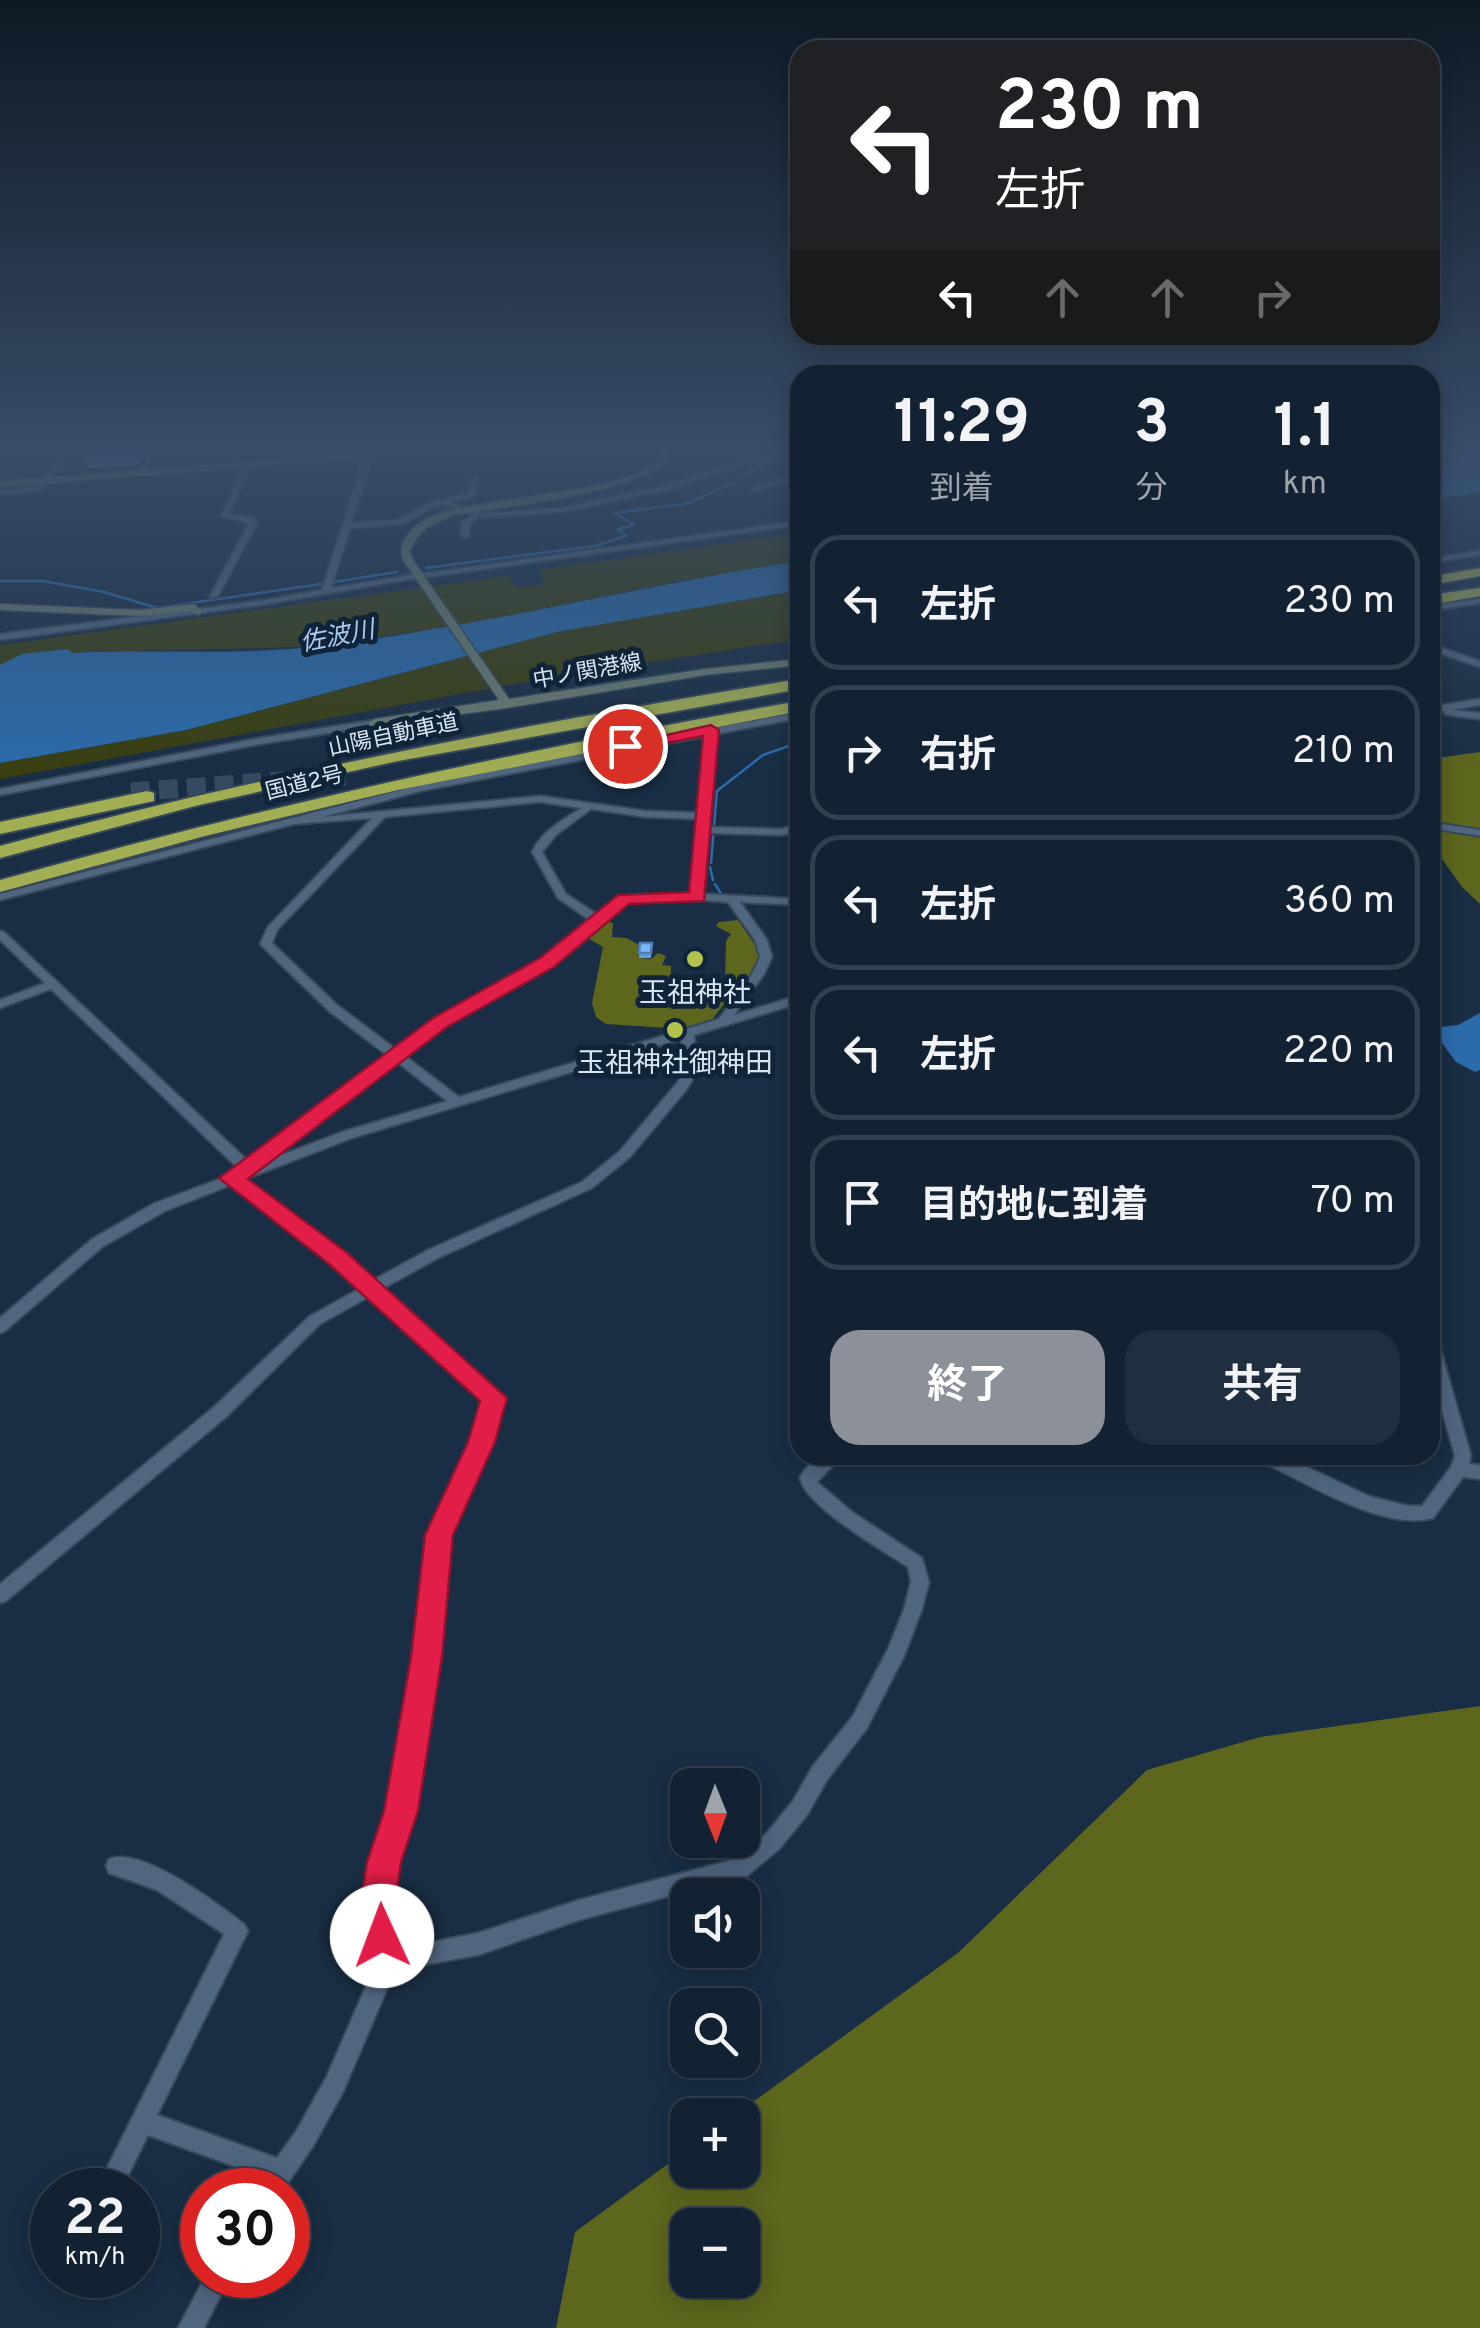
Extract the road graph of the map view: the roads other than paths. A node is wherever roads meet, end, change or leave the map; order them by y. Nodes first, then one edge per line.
1 (237, 554) edge
2 (337, 554) edge
3 (406, 554) edge
4 (586, 554) edge
5 (1476, 554) edge
6 (1440, 559) edge
7 (1480, 569) edge
8 (1440, 575) edge
9 (421, 579) junction
10 (326, 591) junction
11 (1480, 592) edge
12 (214, 596) dead end
13 (1440, 598) edge
14 (1480, 601) edge
15 (0, 607) edge
16 (1440, 607) edge
17 (198, 612) junction
18 (0, 637) edge
19 (1440, 650) edge
20 (790, 663) edge
21 (1480, 664) edge
22 (790, 678) edge
23 (790, 686) edge
24 (504, 701) junction
25 (1480, 702) edge
26 (790, 706) edge
27 (790, 706) edge
28 (1440, 709) edge
29 (1440, 711) edge
30 (1480, 716) edge
31 (790, 717) edge
32 (375, 723) joint
33 (711, 730) junction
34 (410, 752) junction
35 (311, 765) junction
36 (347, 776) tunnel mouth
37 (424, 786) junction
38 (0, 792) edge
39 (132, 792) tunnel mouth
40 (589, 806) junction
41 (422, 810) junction
42 (0, 813) edge
43 (380, 814) junction
44 (704, 816) junction
45 (288, 819) junction
46 (1440, 827) edge
47 (0, 828) edge
48 (790, 829) edge
49 (703, 830) junction
50 (1480, 833) edge
51 (0, 843) edge
52 (0, 852) edge
53 (0, 866) edge
54 (0, 886) edge
55 (0, 896) edge
56 (698, 897) junction
57 (732, 899) junction
58 (790, 902) edge
59 (598, 920) junction
60 (0, 934) edge
61 (53, 984) junction
62 (790, 1002) edge
63 (0, 1004) edge
64 (724, 1022) junction
65 (687, 1033) junction
66 (396, 1058) junction
67 (457, 1102) junction
68 (249, 1170) junction
69 (231, 1178) junction
70 (372, 1288) junction
71 (0, 1327) edge
72 (1440, 1376) edge
73 (823, 1465) edge
74 (1288, 1465) edge
75 (1459, 1470) junction
76 (1480, 1472) edge
77 (0, 1596) edge
78 (116, 1866) dead end
79 (388, 1961) junction
80 (141, 2121) junction
81 (119, 2168) edge
82 (247, 2168) edge
83 (284, 2168) edge
84 (206, 2298) edge
85 (191, 2328) edge

1 - 12 street
2 - 10 street
3 - 9 main road, 中ノ関港線
4 - 9 street
5 - 6 street
7 - 8 highway
9 - 10 street
9 - 24 main road, 中ノ関港線
10 - 17 street
11 - 13 highway
14 - 16 street
15 - 17 main road
17 - 18 street
19 - 21 street
20 - 24 main road, 中ノ関港線
22 - 35 highway, 山陽自動車道
23 - 34 highway, 山陽自動車道
24 - 32 main road
25 - 28 street
26 - 36 highway, 国道2号
27 - 54 highway, 国道2号
29 - 30 street
31 - 33 street
32 - 38 street
33 - 37 street
33 - 44 street
34 - 52 highway, 山陽自動車道
34 - 53 highway
35 - 47 highway
35 - 51 highway, 山陽自動車道
37 - 41 street
37 - 45 street
39 - 42 highway
40 - 41 street
40 - 44 street
40 - 59 street
41 - 43 street
43 - 45 street
43 - 66 street
44 - 49 street
45 - 55 street
46 - 50 street
48 - 49 street
49 - 56 street
56 - 57 street
56 - 59 street
57 - 58 street
57 - 64 street
59 - 66 street
60 - 61 street
61 - 63 street
61 - 68 street
62 - 64 street
64 - 65 street
65 - 67 street
65 - 70 street
66 - 67 street
66 - 68 street
67 - 68 street
68 - 69 street
69 - 70 street
69 - 71 street
70 - 77 street
70 - 79 street
72 - 75 street
73 - 79 street
74 - 75 street
75 - 76 street
78 - 80 street
79 - 83 street
80 - 81 street
80 - 82 street
84 - 85 street

